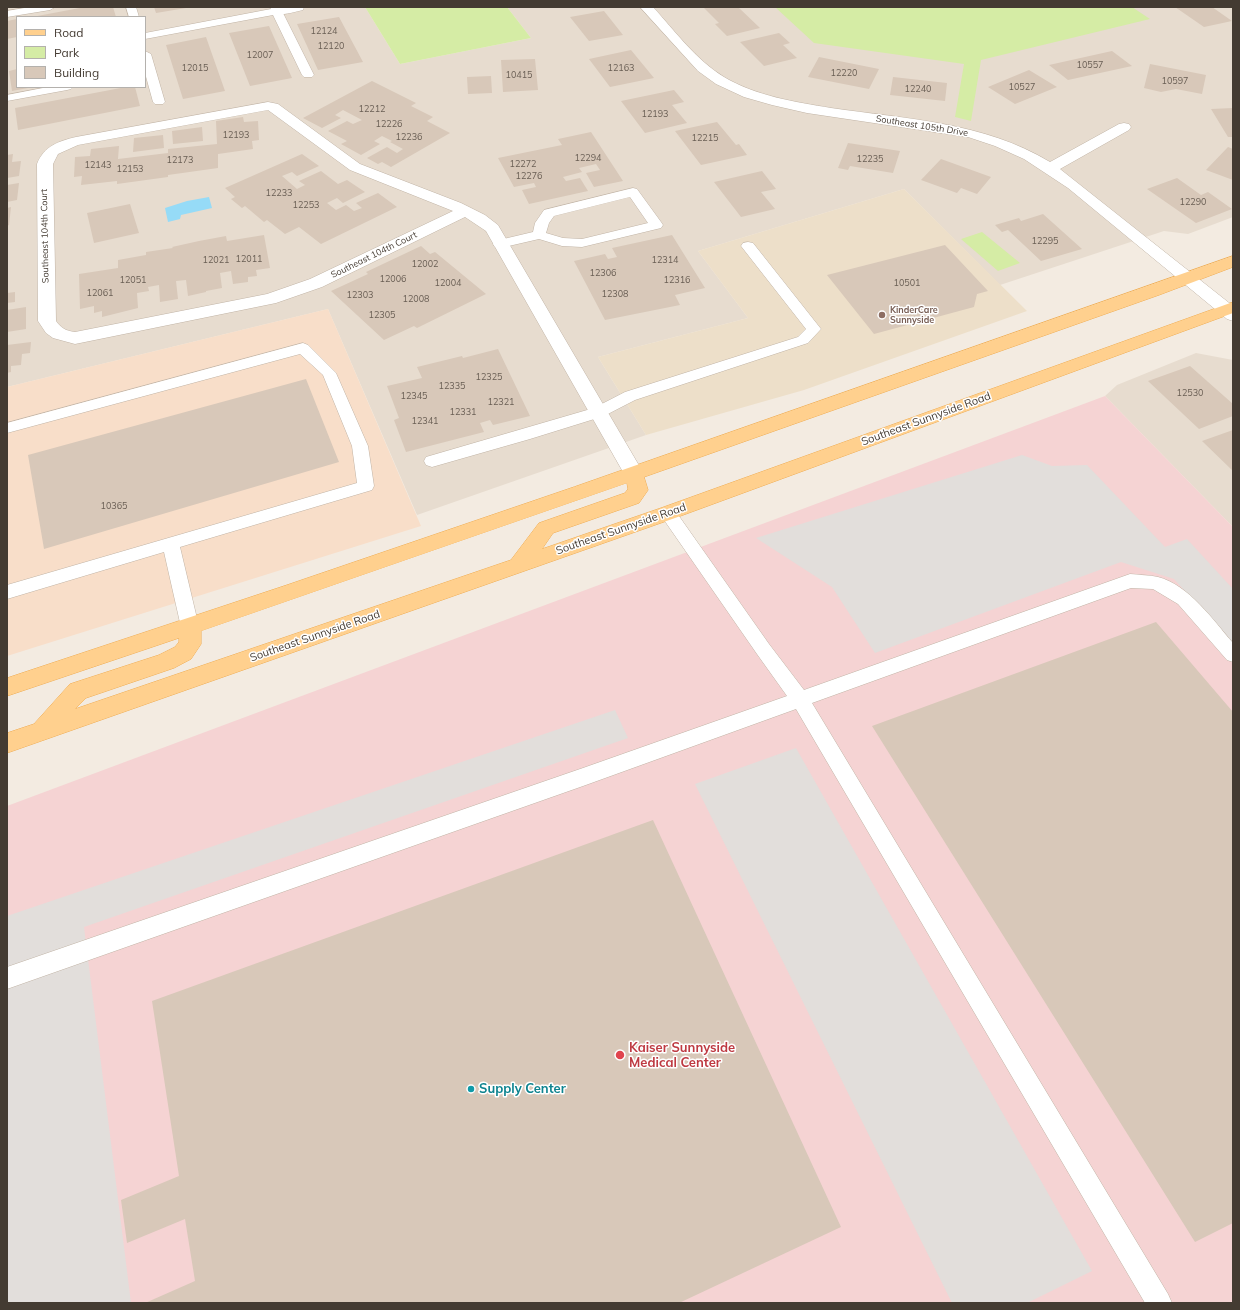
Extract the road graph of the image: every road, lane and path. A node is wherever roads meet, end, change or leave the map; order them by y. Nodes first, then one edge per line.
1 (50, 7) edge
2 (298, 7) edge
3 (646, 7) edge
4 (276, 9) edge
5 (7, 14) edge
6 (146, 36) edge
7 (146, 60) edge
8 (148, 72) edge
9 (308, 75) dead end
10 (62, 88) edge
11 (7, 98) edge
12 (159, 102) dead end
13 (1124, 126) dead end
14 (1050, 168) junction
15 (465, 211) junction
16 (539, 235) junction
17 (500, 244) junction
18 (748, 246) dead end
19 (1233, 261) edge
20 (1188, 278) junction
21 (1231, 311) edge
22 (599, 412) junction
23 (7, 428) edge
24 (432, 461) dead end
25 (634, 474) junction
26 (668, 513) junction
27 (171, 544) junction
28 (518, 565) junction
29 (7, 592) edge
30 (190, 627) junction
31 (1233, 655) edge
32 (7, 687) edge
33 (801, 700) junction
34 (41, 731) junction
35 (7, 742) edge
36 (7, 978) edge
37 (1159, 1303) edge

1 - 5 lane
2 - 4 street
3 - 14 street, Southeast 105th Drive
4 - 6 lane
4 - 9 lane
7 - 8 lane
8 - 12 lane
10 - 11 lane
13 - 14 street
14 - 20 street, Southeast 105th Drive
15 - 15 street, Southeast 104th Court
15 - 17 street, Southeast 104th Court
16 - 16 lane
16 - 17 lane
17 - 22 street, Southeast 104th Court
18 - 22 lane
19 - 20 main road
20 - 21 street, Southeast 105th Drive
20 - 25 main road
21 - 26 main road, Southeast Sunnyside Road
22 - 24 lane
22 - 25 street, Southeast 104th Court
23 - 27 lane
25 - 28 main road
25 - 30 main road
26 - 28 main road, Southeast Sunnyside Road
26 - 33 lane
27 - 29 lane
27 - 30 lane
28 - 34 main road, Southeast Sunnyside Road
30 - 32 main road
30 - 34 main road
31 - 33 lane
33 - 36 lane
33 - 37 lane
34 - 35 main road, Southeast Sunnyside Road

